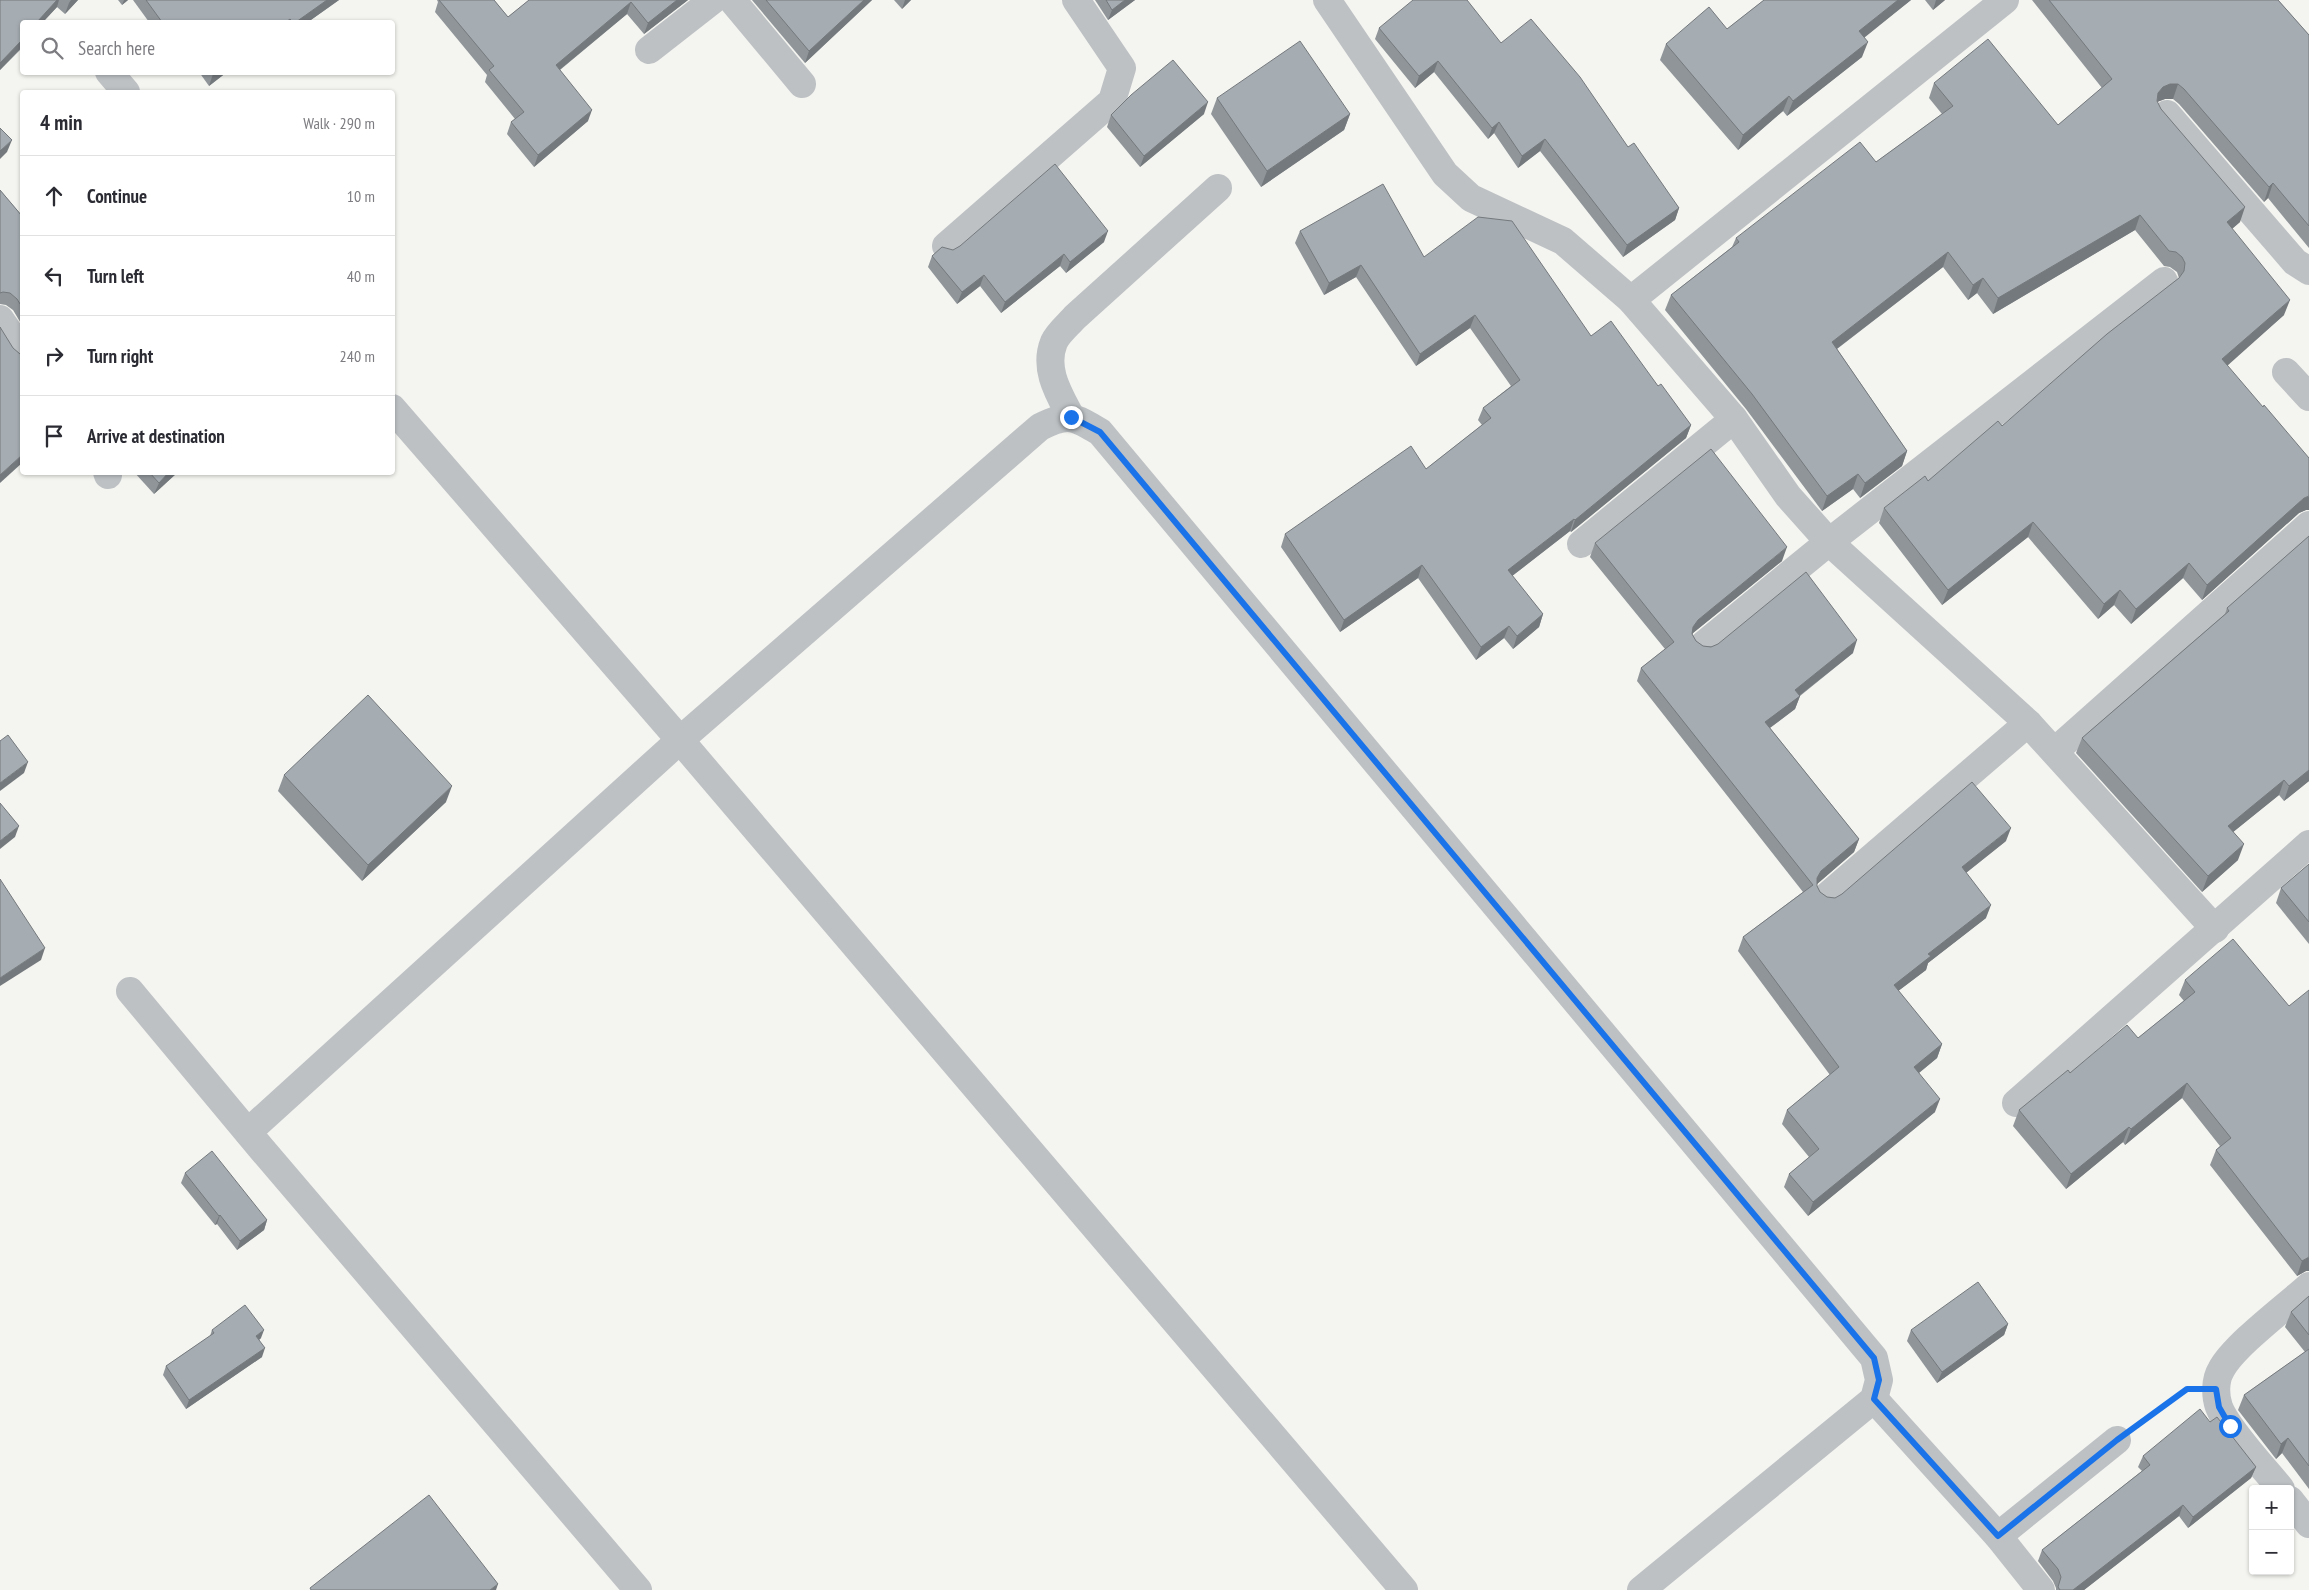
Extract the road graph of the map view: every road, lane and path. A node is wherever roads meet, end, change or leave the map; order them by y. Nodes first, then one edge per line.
1 (1076, 0) edge
2 (1327, 0) edge
3 (2005, 0) edge
4 (729, 1) edge
5 (649, 50) dead end
6 (112, 75) edge
7 (802, 84) dead end
8 (124, 90) edge
9 (2167, 114) edge
10 (1218, 188) dead end
11 (946, 246) edge
12 (2309, 271) edge
13 (2164, 281) dead end
14 (1630, 300) junction
15 (0, 319) edge
16 (20, 348) edge
17 (2286, 372) dead end
18 (2309, 397) edge
19 (395, 411) edge
20 (1071, 417) junction
21 (1734, 419) junction
22 (2309, 525) edge
23 (1829, 542) junction
24 (1581, 544) dead end
25 (1703, 645) edge
26 (2028, 723) junction
27 (680, 740) junction
28 (2055, 751) junction
29 (2309, 844) edge
30 (1826, 896) edge
31 (2215, 929) junction
32 (130, 991) dead end
33 (2016, 1104) dead end
34 (248, 1132) junction
35 (2309, 1286) edge
36 (2216, 1389) junction
37 (1874, 1399) junction
38 (2117, 1440) joint
39 (2278, 1485) edge
40 (2294, 1505) edge
41 (2309, 1524) edge
42 (1998, 1536) junction
43 (638, 1590) edge
44 (1404, 1590) edge
45 (1641, 1590) edge
46 (2041, 1590) edge

1 - 11 street
2 - 14 street
3 - 14 street
4 - 5 street
4 - 7 street
6 - 8 street
9 - 12 street
10 - 20 street
13 - 23 street
14 - 21 street
15 - 16 street
17 - 18 street
19 - 27 street
20 - 27 street
20 - 37 street
21 - 23 street
21 - 24 street
22 - 28 street
23 - 25 street
23 - 26 street
26 - 28 street
26 - 30 street
27 - 34 street
27 - 44 street
28 - 31 street
29 - 31 street
31 - 33 street
32 - 34 street
34 - 43 street
35 - 36 street
36 - 38 path
36 - 39 street
37 - 42 street
37 - 45 street
38 - 42 street
40 - 41 street
42 - 46 street

